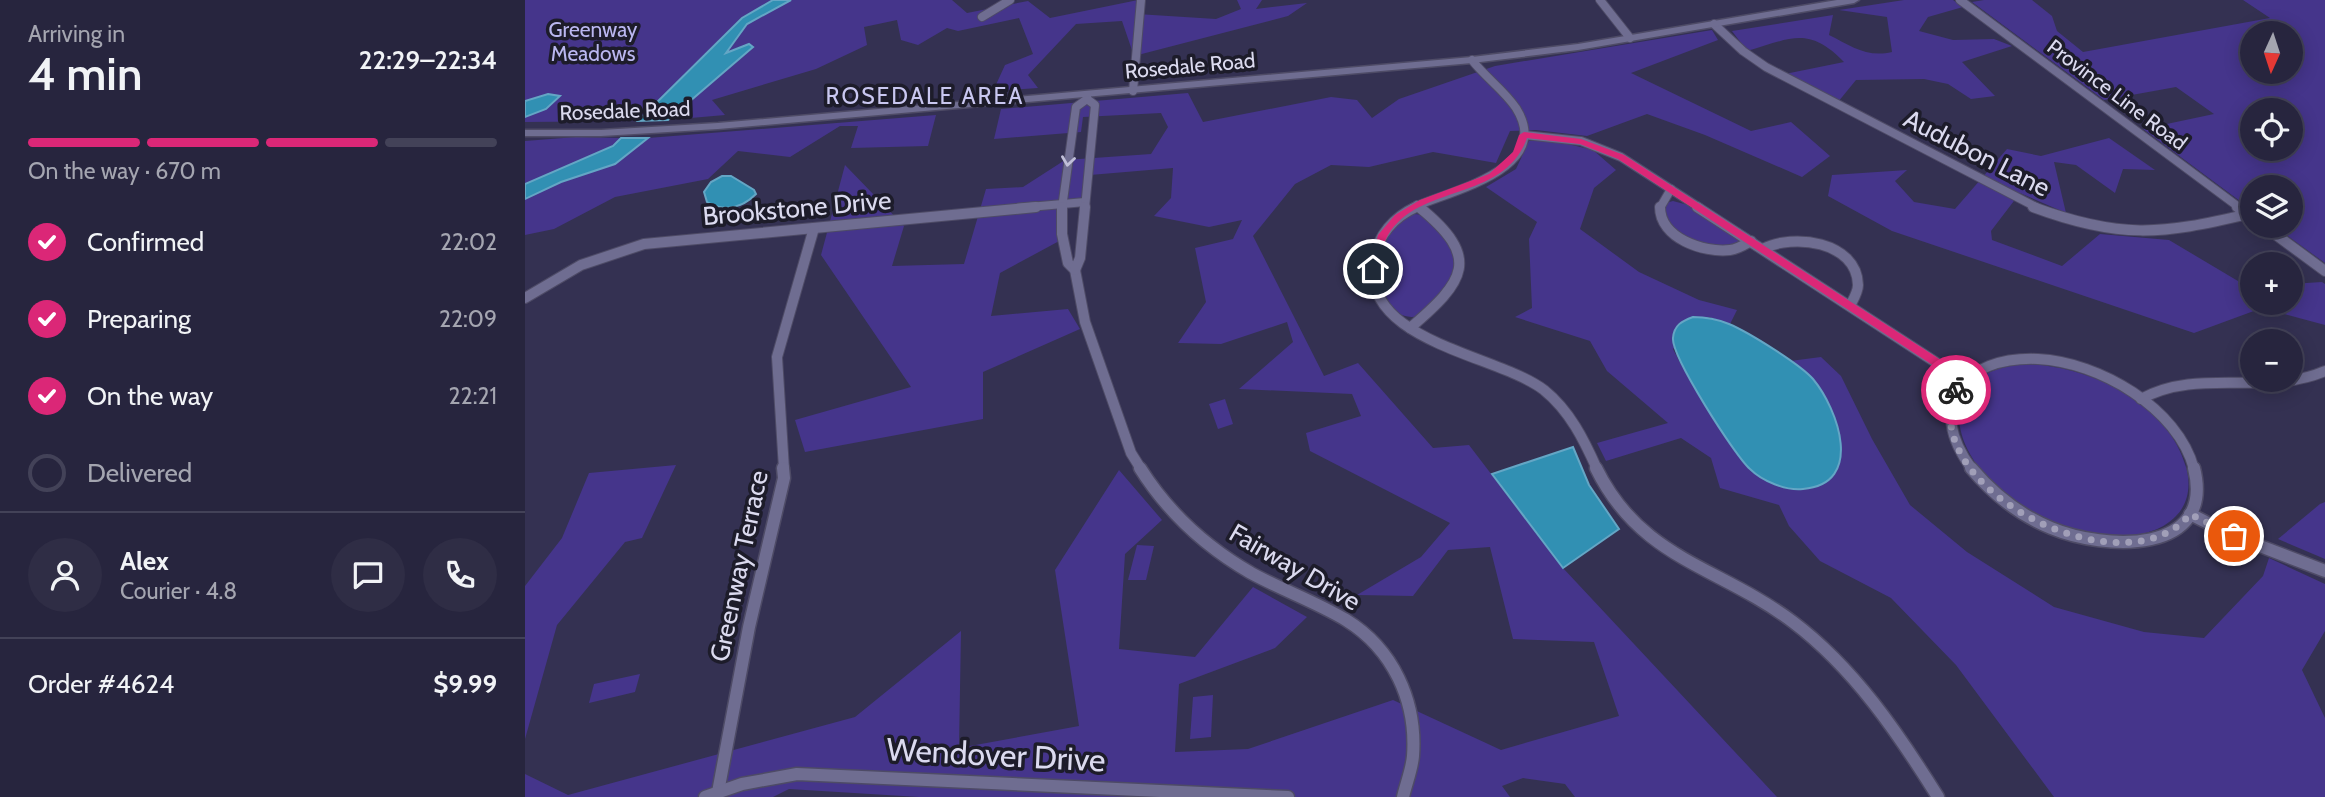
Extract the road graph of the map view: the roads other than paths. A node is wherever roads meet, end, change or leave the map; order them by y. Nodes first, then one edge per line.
1 (1010, 0) edge
2 (1140, 0) edge
3 (1600, 0) edge
4 (1854, 0) edge
5 (1960, 0) edge
6 (982, 17) dead end
7 (1714, 24) junction
8 (1630, 38) junction
9 (1472, 60) junction
10 (1133, 91) junction
11 (1087, 97) junction
12 (525, 132) edge
13 (1524, 135) junction
14 (1671, 190) junction
15 (1085, 202) junction
16 (1062, 205) junction
17 (1417, 205) junction
18 (2240, 208) edge
19 (2240, 217) edge
20 (814, 228) junction
21 (2280, 238) edge
22 (1751, 241) junction
23 (1763, 249) junction
24 (1075, 270) junction
25 (2325, 271) edge
26 (525, 298) edge
27 (1850, 306) junction
28 (1410, 328) junction
29 (2325, 372) edge
30 (1963, 380) junction
31 (2141, 399) junction
32 (2190, 514) junction
33 (2325, 571) edge
34 (711, 794) edge
35 (1288, 797) edge
36 (1403, 797) edge
37 (1938, 797) edge

1 - 6 street
2 - 10 street
3 - 8 street
4 - 7 street, Rosedale Road
5 - 18 street, Province Line Road
7 - 8 street, Rosedale Road
7 - 19 street, Audubon Lane
8 - 9 street, Rosedale Road
9 - 10 street, Rosedale Road
9 - 13 street
10 - 11 street, Rosedale Road
11 - 12 street, Rosedale Road
11 - 15 street, Fairway Drive
11 -> 16 street, Fairway Drive
13 - 14 street
13 - 17 street
14 - 22 street
14 - 22 street
15 - 16 street, Brookstone Drive
15 - 24 street, Fairway Drive
16 - 20 street, Brookstone Drive
16 - 24 street, Fairway Drive
17 - 28 street
17 - 28 street
20 - 26 street, Brookstone Drive
20 - 34 street, Greenway Terrace
21 - 25 street
22 - 23 street
23 - 27 street
23 - 27 street
24 - 36 street, Fairway Drive
27 - 30 street
28 - 37 street
29 - 31 street
30 - 31 street
30 - 32 street
31 - 32 street
32 - 33 street
34 - 35 street, Wendover Drive

